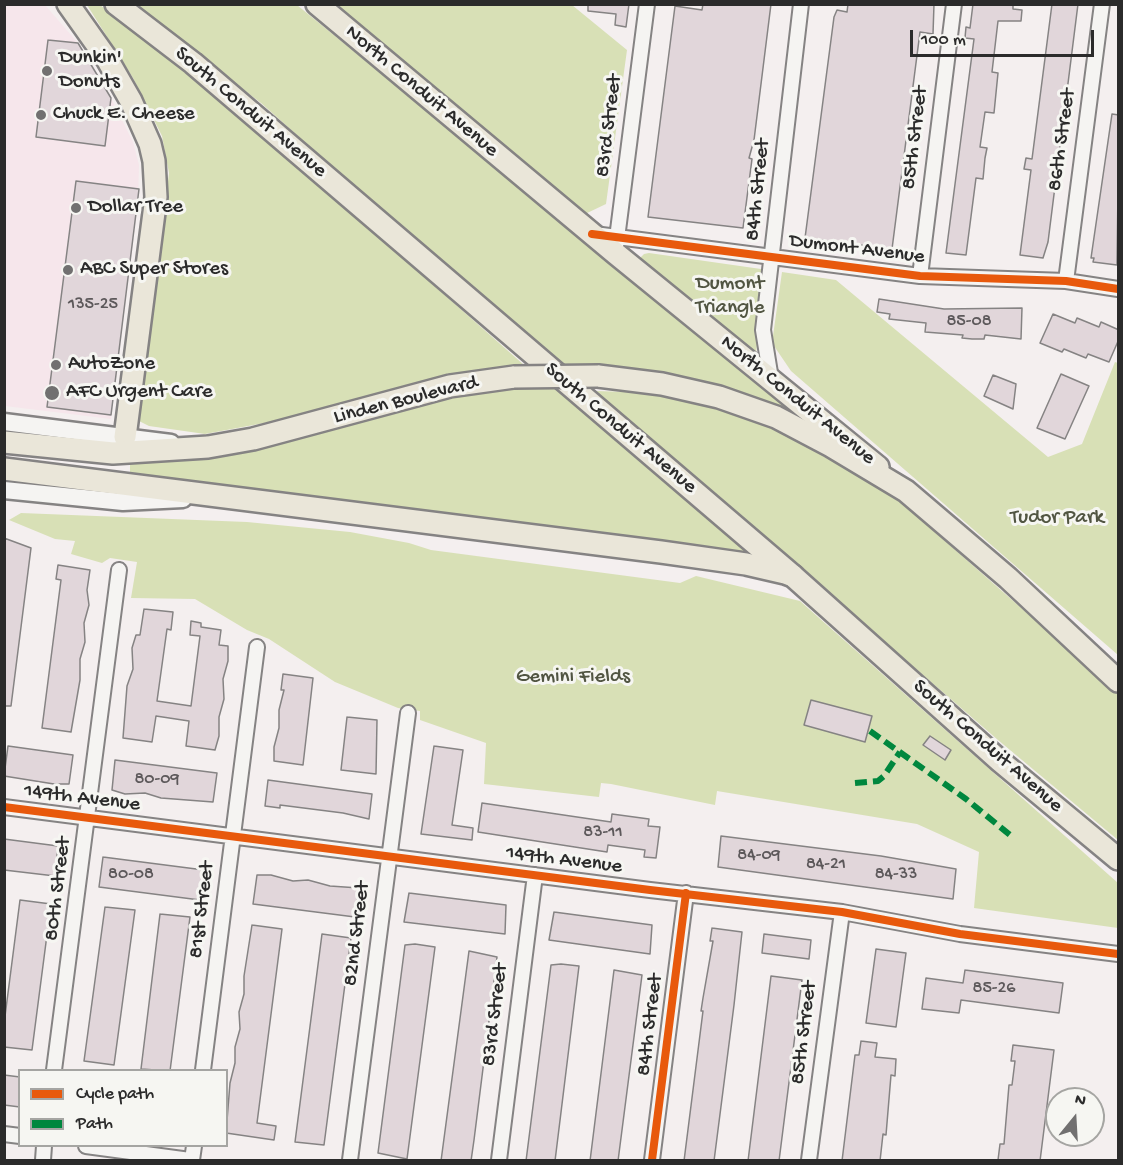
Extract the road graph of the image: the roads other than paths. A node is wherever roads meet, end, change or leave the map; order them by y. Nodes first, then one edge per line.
1 (68, 4) edge
2 (116, 4) edge
3 (317, 4) edge
4 (647, 4) edge
5 (801, 4) edge
6 (954, 4) edge
7 (1102, 4) edge
8 (616, 245) junction
9 (773, 258) junction
10 (920, 276) junction
11 (1066, 281) junction
12 (1119, 289) edge
13 (771, 379) junction
14 (4, 422) edge
15 (4, 442) edge
16 (124, 445) junction
17 (4, 469) edge
18 (4, 490) edge
19 (906, 491) junction
20 (217, 497) junction
21 (119, 570) dead end
22 (794, 576) junction
23 (257, 647) dead end
24 (1114, 675) edge
25 (408, 713) dead end
26 (4, 807) edge
27 (86, 818) junction
28 (233, 837) junction
29 (389, 857) junction
30 (1119, 859) edge
31 (535, 875) junction
32 (686, 893) junction
33 (842, 912) junction
34 (1119, 954) edge
35 (54, 1069) edge
36 (204, 1069) edge
37 (93, 1147) edge
38 (191, 1161) edge
39 (350, 1161) edge
40 (499, 1161) edge
41 (652, 1161) edge
42 (809, 1161) edge

1 - 16 main road
2 - 22 main road, South Conduit Avenue
3 - 8 main road, North Conduit Avenue
4 - 8 street, 83rd Street
5 - 9 street, 84th Street
6 - 10 street, 85th Street
7 - 11 street, 86th Street
8 - 9 street, Dumont Avenue
8 - 13 main road, North Conduit Avenue
9 - 10 street, Dumont Avenue
9 - 13 street, 84th Street
10 - 11 street, Dumont Avenue
11 - 12 street, Dumont Avenue
13 - 19 main road, North Conduit Avenue
14 - 16 street, Linden Boulevard
15 - 16 main road, Linden Boulevard
16 - 19 main road, Linden Boulevard, bridge
17 - 20 main road
18 - 20 street
19 - 24 main road, North Conduit Avenue
20 - 22 main road
21 - 27 street, 80th Street
22 - 30 main road, South Conduit Avenue
23 - 28 street, 81st Street
25 - 29 street, 82nd Street
26 - 27 street, 149th Avenue
27 - 28 street, 149th Avenue
27 - 35 street, 80th Street
28 - 29 street, 149th Avenue
28 - 36 street, 81st Street
29 - 31 street, 149th Avenue
29 - 39 street, 82nd Street
31 - 32 street, 149th Avenue
31 - 40 street, 83rd Street
32 - 33 street, 149th Avenue
32 - 41 street, 84th Street
33 - 34 street, 149th Avenue
33 - 42 street, 85th Street
37 - 38 street

